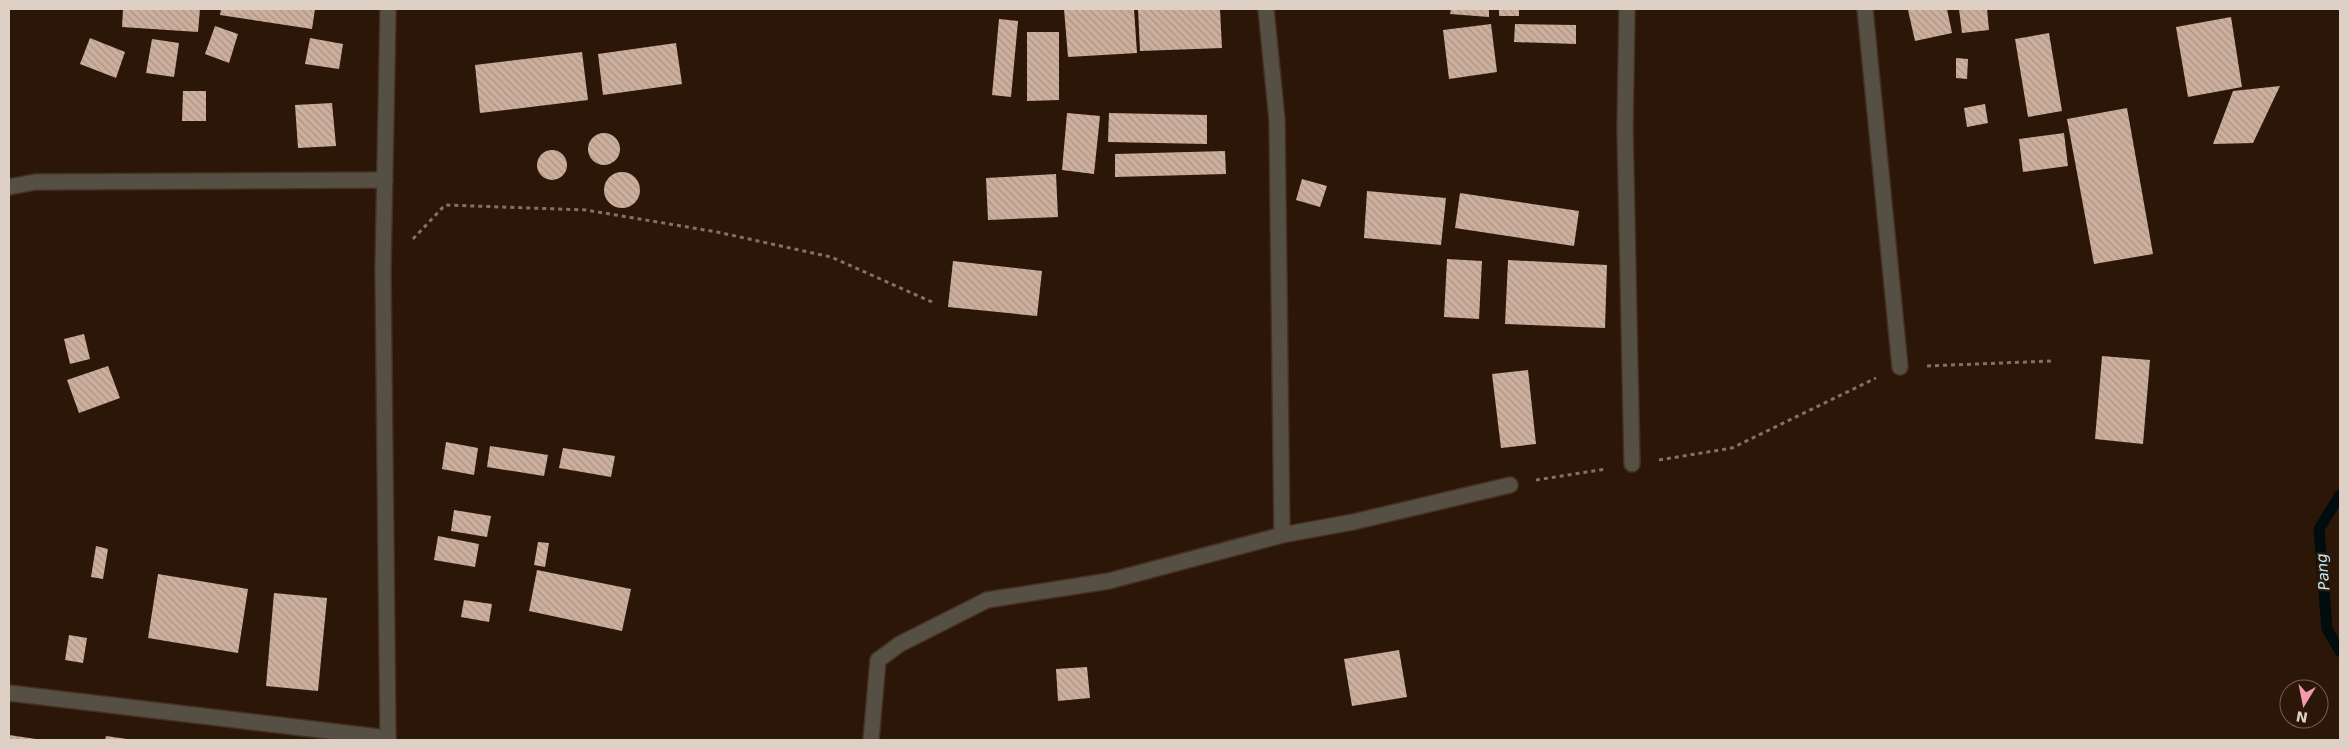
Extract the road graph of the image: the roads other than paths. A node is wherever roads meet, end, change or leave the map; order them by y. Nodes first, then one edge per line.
1 (388, 9) edge
2 (1266, 9) edge
3 (1627, 9) edge
4 (1865, 9) edge
5 (385, 180) junction
6 (9, 187) edge
7 (1900, 367) road end
8 (1632, 464) road end
9 (1510, 484) road end
10 (1282, 535) junction
11 (9, 693) edge
12 (388, 739) edge
13 (871, 740) edge

1 - 5 street
2 - 10 street
3 - 8 street
4 - 7 street
5 - 6 street
5 - 12 street
9 - 10 street
10 - 13 street
11 - 12 street

